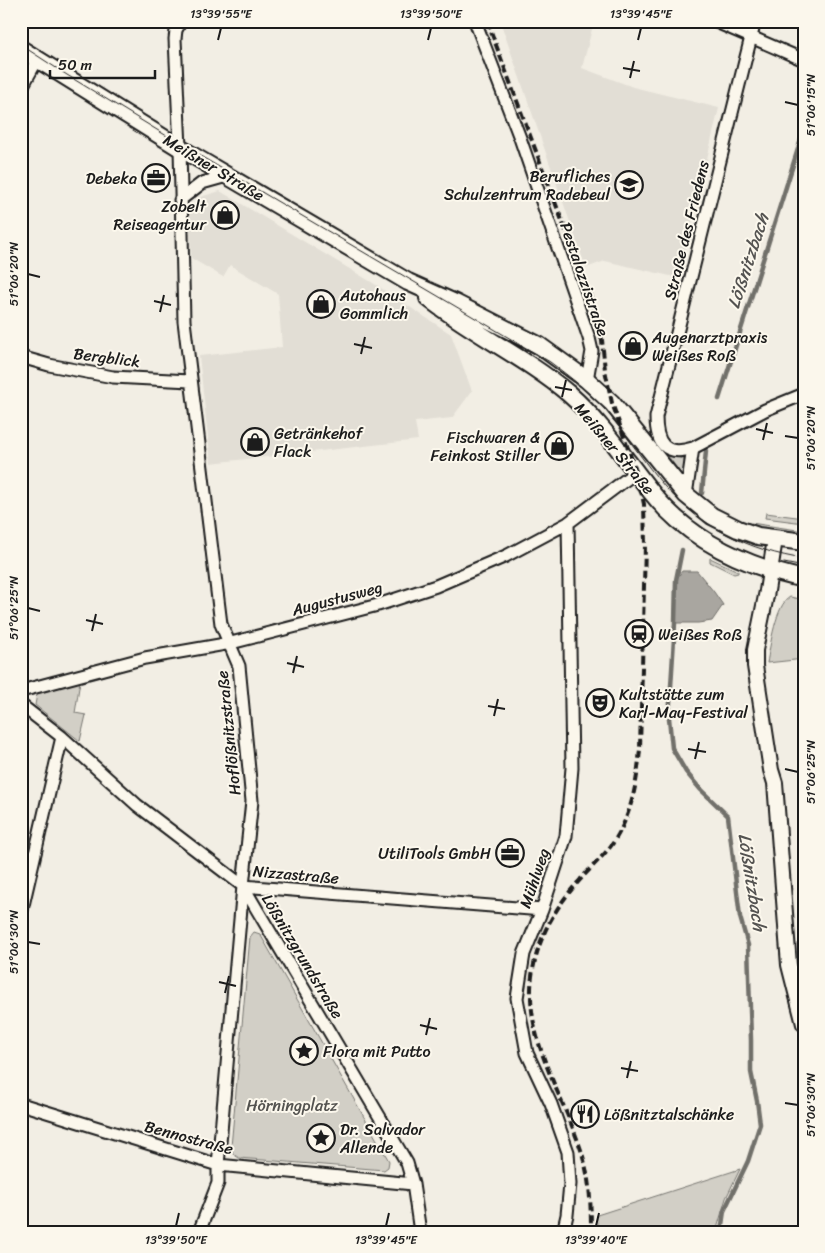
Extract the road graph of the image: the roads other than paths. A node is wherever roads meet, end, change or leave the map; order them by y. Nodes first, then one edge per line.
1 (181, 21) edge
2 (475, 21) edge
3 (714, 21) edge
4 (756, 21) edge
5 (752, 37) junction
6 (21, 49) edge
7 (37, 60) junction
8 (804, 60) edge
9 (21, 89) edge
10 (180, 148) junction
11 (227, 176) junction
12 (180, 200) junction
13 (408, 282) junction
14 (21, 357) edge
15 (587, 380) junction
16 (190, 381) junction
17 (804, 394) edge
18 (693, 448) junction
19 (636, 472) junction
20 (686, 495) junction
21 (568, 523) junction
22 (775, 539) junction
23 (804, 542) edge
24 (770, 570) junction
25 (804, 580) edge
26 (231, 643) junction
27 (21, 691) edge
28 (21, 705) edge
29 (62, 737) junction
30 (243, 886) junction
31 (542, 910) junction
32 (21, 914) edge
33 (804, 1024) edge
34 (21, 1104) edge
35 (218, 1165) junction
36 (413, 1184) junction
37 (199, 1232) edge
38 (420, 1232) edge
39 (563, 1232) edge

1 - 10 street, Hoflößnitzstraße
2 - 15 street, Pestalozzistraße
3 - 5 street
4 - 5 street, Straße des Friedens
5 - 8 street
5 - 18 street, Straße des Friedens
6 - 7 main road, Meißner Straße
7 - 9 street
7 - 10 main road, Meißner Straße
10 - 11 main road, Meißner Straße
10 - 12 street, Hoflößnitzstraße
11 - 12 street
11 - 13 main road, Meißner Straße
12 - 16 street, Hoflößnitzstraße
13 - 15 main road, Meißner Straße
13 - 19 main road, Meißner Straße
14 - 16 street, Bergblick
15 - 20 main road, Meißner Straße
16 - 26 street, Hoflößnitzstraße
17 - 18 street
18 - 20 street
19 - 21 street, Augustusweg
19 - 24 main road, Meißner Straße
20 - 22 main road, Meißner Straße
21 - 26 street, Augustusweg
21 - 31 street, Mühlweg
22 - 23 main road, Meißner Straße
22 - 24 street
24 - 25 main road, Meißner Straße
24 - 33 street
26 - 27 street, Augustusweg
26 - 30 street, Hoflößnitzstraße
28 - 29 street, Nizzastraße
29 - 30 street, Nizzastraße
29 - 32 street
30 - 31 street, Nizzastraße
30 - 35 street, Hoflößnitzstraße
30 - 36 street, Lößnitzgrundstraße
31 - 39 street, Mühlweg
34 - 35 street, Bennostraße
35 - 36 street, Bennostraße
35 - 37 street, Hoflößnitzstraße
36 - 38 street, Lößnitzgrundstraße

